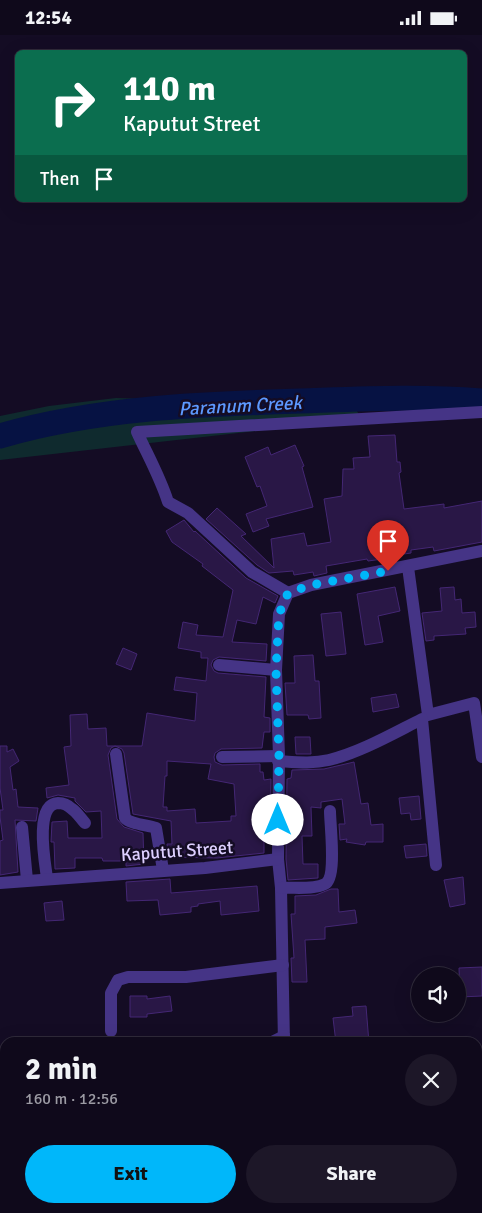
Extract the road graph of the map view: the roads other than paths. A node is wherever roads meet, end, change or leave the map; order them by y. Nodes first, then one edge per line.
1 (482, 412) edge
2 (482, 551) edge
3 (408, 567) junction
4 (288, 593) junction
5 (219, 665) dead end
6 (276, 670) junction
7 (478, 701) edge
8 (425, 717) junction
9 (116, 754) dead end
10 (222, 757) dead end
11 (482, 757) edge
12 (278, 758) junction
13 (330, 811) dead end
14 (86, 823) dead end
15 (22, 827) dead end
16 (278, 859) junction
17 (436, 865) dead end
18 (164, 870) junction
19 (47, 878) junction
20 (27, 880) junction
21 (0, 883) edge
22 (281, 888) junction
23 (283, 965) junction
24 (111, 1031) dead end
25 (284, 1037) edge

1 - 4 street
2 - 3 street
3 - 4 street
3 - 8 street
4 - 6 street
5 - 6 street
6 - 12 street
7 - 8 street
7 - 11 street
8 - 12 street
8 - 17 street
9 - 18 street
10 - 12 street
12 - 16 street
13 - 22 street
14 - 19 street
15 - 20 street
16 - 18 street, Kaputut Street
16 - 22 street
18 - 19 street, Kaputut Street
19 - 20 street, Kaputut Street
20 - 21 street, Kaputut Street
22 - 23 street
23 - 24 street
23 - 25 street

